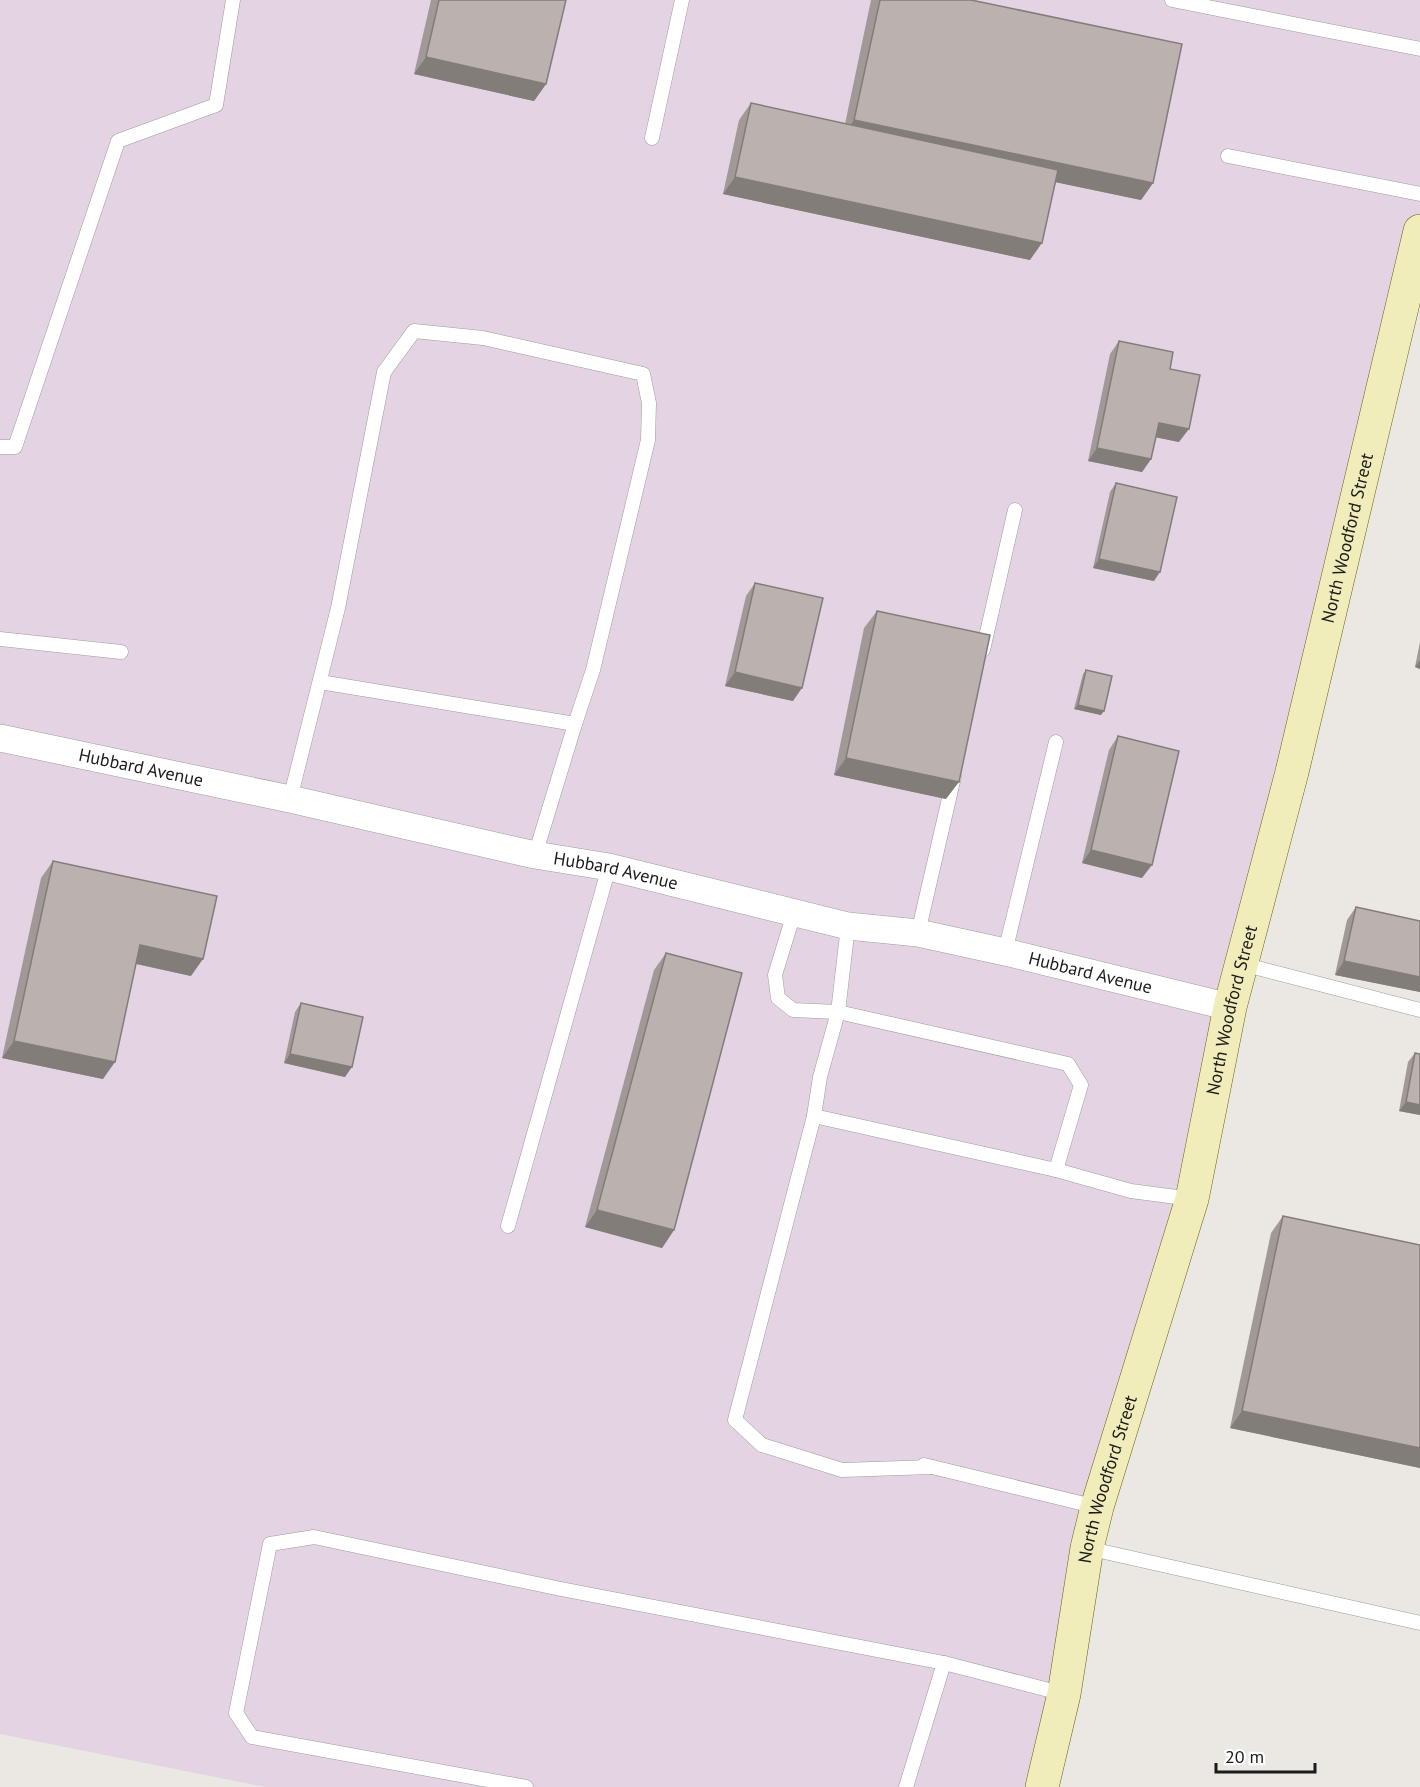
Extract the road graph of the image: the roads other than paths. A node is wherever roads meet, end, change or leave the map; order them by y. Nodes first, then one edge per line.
1 (233, 0) edge
2 (682, 0) edge
3 (1172, 0) edge
4 (1420, 50) edge
5 (652, 138) dead end
6 (1228, 156) dead end
7 (1420, 194) edge
8 (1420, 231) edge
9 (1415, 273) edge
10 (0, 447) edge
11 (1016, 510) dead end
12 (0, 639) edge
13 (121, 652) dead end
14 (981, 659) edge
15 (320, 682) junction
16 (575, 724) junction
17 (0, 738) edge
18 (1056, 742) dead end
19 (957, 762) edge
20 (290, 799) junction
21 (535, 855) junction
22 (609, 867) junction
23 (794, 913) junction
24 (848, 926) junction
25 (918, 933) junction
26 (1005, 952) junction
27 (1242, 964) junction
28 (1230, 1007) junction
29 (1420, 1010) edge
30 (838, 1012) junction
31 (814, 1116) junction
32 (1056, 1170) junction
33 (1192, 1199) junction
34 (508, 1226) dead end
35 (1096, 1507) junction
36 (1087, 1548) junction
37 (1420, 1623) edge
38 (944, 1663) junction
39 (1064, 1694) junction
40 (526, 1787) edge
41 (906, 1787) edge
42 (1042, 1787) edge

1 - 10 lane
2 - 5 lane
3 - 4 lane
6 - 7 lane
8 - 9 street, North Woodford Street
9 - 27 street, North Woodford Street
11 - 14 lane
12 - 13 lane
15 - 16 lane
15 - 16 lane
15 - 20 lane
16 - 21 lane
17 - 20 street, Hubbard Avenue
18 - 26 lane
19 - 25 lane
20 - 21 street, Hubbard Avenue
21 - 22 street, Hubbard Avenue
22 - 23 street, Hubbard Avenue
22 - 34 lane
23 - 24 street, Hubbard Avenue
23 - 30 lane
24 - 25 street, Hubbard Avenue
24 - 30 lane
25 - 26 street, Hubbard Avenue
26 - 28 street, Hubbard Avenue
27 - 28 street, North Woodford Street
27 - 29 lane
28 - 33 street, North Woodford Street
30 - 31 lane
30 - 32 lane
31 - 32 lane
31 - 35 lane
32 - 33 lane
33 - 35 street, North Woodford Street
35 - 36 street, North Woodford Street
36 - 37 lane
36 - 39 street, North Woodford Street
38 - 39 lane
38 - 40 lane
38 - 41 lane
39 - 42 street, North Woodford Street

